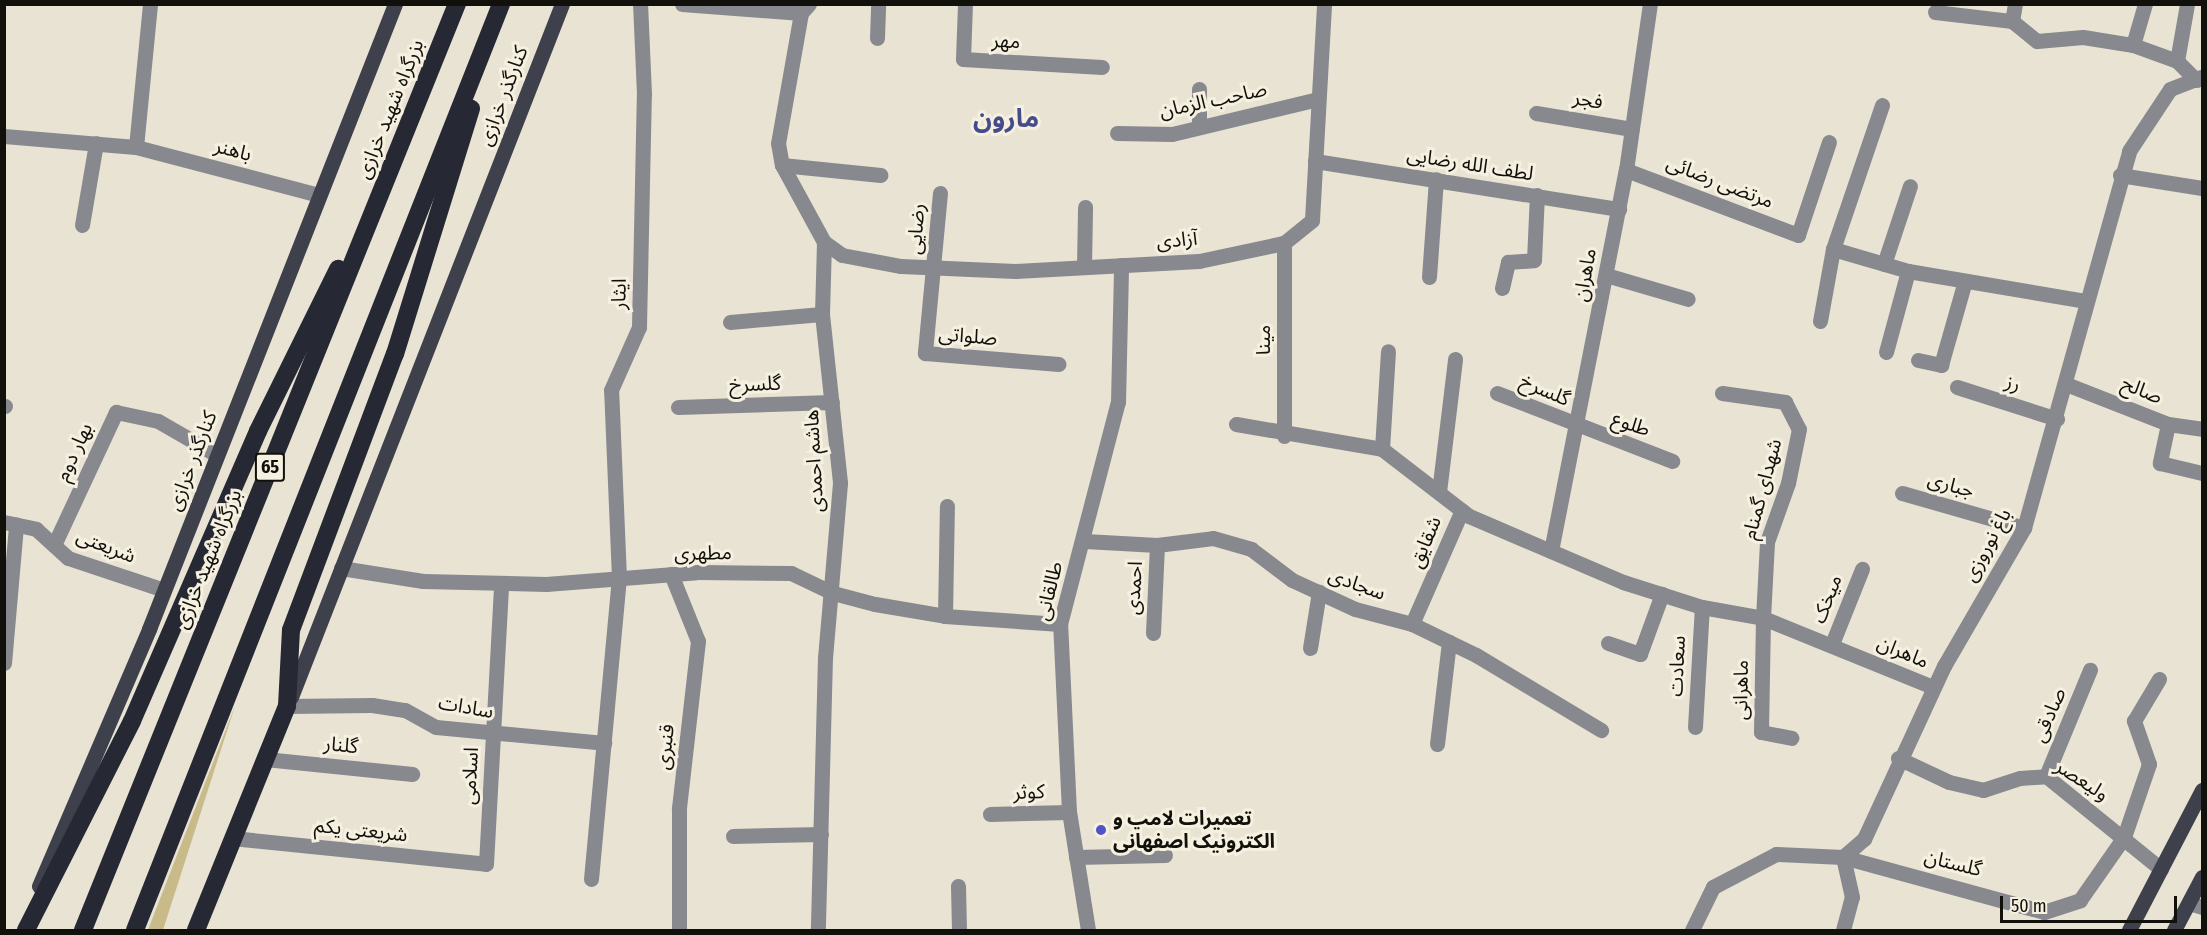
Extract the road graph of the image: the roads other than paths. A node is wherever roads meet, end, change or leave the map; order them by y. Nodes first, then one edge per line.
1 (150, 4) edge
2 (395, 4) edge
3 (457, 4) edge
4 (502, 4) edge
5 (562, 4) edge
6 (640, 4) edge
7 (682, 4) edge
8 (878, 4) edge
9 (965, 4) edge
10 (1324, 4) edge
11 (1650, 4) edge
12 (2015, 4) edge
13 (2145, 4) edge
14 (2187, 4) edge
15 (805, 9) edge
16 (1935, 12) dead end
17 (2012, 21) junction
18 (877, 38) dead end
19 (2133, 45) junction
20 (2177, 61) junction
21 (1102, 67) dead end
22 (2199, 78) edge
23 (1199, 89) dead end
24 (1318, 99) junction
25 (1882, 105) dead end
26 (1536, 113) dead end
27 (1199, 127) junction
28 (1632, 129) junction
29 (1117, 133) dead end
30 (404, 135) junction
31 (4, 136) edge
32 (1829, 142) dead end
33 (96, 143) junction
34 (136, 147) junction
35 (1315, 161) junction
36 (782, 165) junction
37 (1626, 170) junction
38 (880, 175) dead end
39 (2120, 176) junction
40 (1436, 179) junction
41 (1910, 186) dead end
42 (2202, 188) edge
43 (940, 193) dead end
44 (319, 195) junction
45 (1537, 195) junction
46 (1084, 207) dead end
47 (1619, 209) junction
48 (82, 225) dead end
49 (824, 242) junction
50 (1284, 243) junction
51 (1833, 249) junction
52 (1884, 264) junction
53 (1121, 265) junction
54 (934, 267) junction
55 (1084, 267) junction
56 (1908, 271) junction
57 (1606, 275) junction
58 (1429, 277) dead end
59 (1965, 281) junction
60 (1502, 288) dead end
61 (1688, 298) dead end
62 (2085, 301) junction
63 (822, 314) junction
64 (1820, 321) dead end
65 (730, 322) dead end
66 (1388, 351) dead end
67 (1886, 352) dead end
68 (1455, 359) dead end
69 (1918, 360) dead end
70 (1059, 364) dead end
71 (2066, 384) junction
72 (1957, 387) dead end
73 (1497, 393) dead end
74 (1722, 393) dead end
75 (832, 402) junction
76 (678, 407) dead end
77 (2057, 419) junction
78 (2168, 423) junction
79 (1236, 424) dead end
80 (1577, 427) junction
81 (2202, 429) edge
82 (1284, 436) junction
83 (1382, 449) junction
84 (217, 455) junction
85 (1672, 460) dead end
86 (2202, 473) edge
87 (1438, 492) junction
88 (1902, 493) dead end
89 (947, 506) dead end
90 (1462, 510) junction
91 (10, 523) edge
92 (2024, 528) junction
93 (1085, 541) junction
94 (54, 545) junction
95 (1158, 545) junction
96 (1551, 551) junction
97 (341, 568) junction
98 (1862, 569) dead end
99 (671, 574) junction
100 (619, 578) junction
101 (501, 583) junction
102 (164, 590) junction
103 (1319, 592) junction
104 (833, 593) junction
105 (1662, 594) junction
106 (1702, 607) junction
107 (945, 616) junction
108 (1763, 618) junction
109 (1060, 624) junction
110 (1412, 624) junction
111 (1153, 633) dead end
112 (1449, 642) junction
113 (1608, 643) dead end
114 (1832, 644) junction
115 (1310, 648) dead end
116 (4, 663) edge
117 (2090, 670) dead end
118 (2158, 679) dead end
119 (1933, 687) junction
120 (287, 706) junction
121 (1695, 727) dead end
122 (1601, 730) dead end
123 (493, 734) junction
124 (1791, 738) dead end
125 (604, 743) junction
126 (1437, 744) dead end
127 (1898, 758) junction
128 (265, 759) junction
129 (412, 774) dead end
130 (2046, 776) junction
131 (2202, 790) edge
132 (1069, 812) junction
133 (990, 814) dead end
134 (821, 834) junction
135 (733, 837) dead end
136 (2124, 837) junction
137 (232, 838) junction
138 (1166, 855) dead end
139 (1076, 857) junction
140 (1843, 857) junction
141 (486, 864) joint
142 (2161, 869) junction
143 (2202, 877) edge
144 (591, 879) dead end
145 (958, 886) dead end
146 (2196, 905) edge
147 (21, 930) edge
148 (26, 930) edge
149 (83, 930) edge
150 (135, 930) edge
151 (196, 930) edge
152 (679, 930) edge
153 (818, 930) edge
154 (959, 930) edge
155 (1088, 930) edge
156 (1692, 930) edge
157 (1843, 930) edge
158 (2129, 930) edge
159 (2174, 930) edge

1 - 34 street
2 - 44 main road, کنارگذر خرازی
3 - 30 highway, بزرگراه شهید خرازی / 65
4 - 120 highway
4 - 150 highway
5 - 97 main road, کنارگذر خرازی
6 - 100 street, ایثار
7 - 15 street
8 - 18 street
9 - 21 street, مهر
10 - 24 street, آزادی
11 - 28 street, ماهران
12 - 17 street
13 - 19 street
14 - 20 street
15 - 36 street
16 - 17 street
17 - 19 street
19 - 20 street
20 - 22 street
22 - 39 street, باغ نوروزی
23 - 27 street
24 - 27 street, صاحب الزمان
24 - 35 street, آزادی
25 - 51 street
26 - 28 street, فجر
27 - 29 street, صاحب الزمان
28 - 37 street, ماهران
30 - 148 highway
30 - 149 highway, بزرگراه شهید خرازی / 65
31 - 33 street, باهنر
32 - 37 street, مرتضی رضائی
33 - 34 street, باهنر
33 - 48 street
34 - 44 street, باهنر
35 - 40 street, لطف الله رضایی
35 - 50 street, آزادی
36 - 38 street
36 - 49 street
37 - 47 street, ماهران
39 - 42 street
39 - 62 street, باغ نوروزی
40 - 45 street, لطف الله رضایی
40 - 58 street
41 - 52 street
43 - 54 street, رضایی
44 - 84 main road, کنارگذر خرازی
45 - 47 street, لطف الله رضایی
45 - 60 street
46 - 55 street
47 - 57 street, ماهران
49 - 54 street, آزادی
49 - 63 street, هاشم احمدی
50 - 53 street, آزادی
50 - 82 street, مینا
51 - 52 street
51 - 64 street
52 - 56 street
53 - 55 street, آزادی
53 - 93 street, طالقانی
54 - 55 street, آزادی
54 - 70 street, صلواتی
56 - 59 street
56 - 67 street
57 - 61 street
57 - 80 street, ماهران
59 - 62 street
59 - 69 street
62 - 71 street, باغ نوروزی
63 - 65 street
63 - 75 street, هاشم احمدی
66 - 83 street
68 - 87 street
71 - 77 street, باغ نوروزی
71 - 78 street, صالح
72 - 77 street, رز
73 - 80 street, گلسرخ
74 - 108 street, شهدای گمنام
75 - 76 street, گلسرخ
75 - 104 street, هاشم احمدی
77 - 92 street, باغ نوروزی
78 - 81 street, صالح
78 - 86 street
79 - 82 street, ماهران
80 - 85 street, طلوع
80 - 96 street, ماهران
82 - 83 street, ماهران
83 - 87 street, ماهران
84 - 94 street, بهار دوم
84 - 102 main road, کنارگذر خرازی
87 - 90 street, ماهران
88 - 92 street, جباری
89 - 107 street
90 - 96 street, ماهران
90 - 110 street, شقایق
91 - 94 street, شریعتی
91 - 116 street
92 - 119 street, باغ نوروزی
93 - 95 street, سجادی
93 - 109 street, طالقانی
94 - 102 street, شریعتی
95 - 103 street, سجادی
95 - 111 street, احمدی
96 - 105 street, ماهران
97 - 101 street, مطهری
97 - 120 main road, کنارگذر خرازی
98 - 114 street, میخک
99 - 100 street, مطهری
99 - 104 street, مطهری
99 - 152 street, قنبری
100 - 101 street, مطهری
100 - 125 street, ایثار
101 - 123 street, اسلامی
102 - 147 main road, کنارگذر خرازی
103 - 110 street, سجادی
103 - 115 street
104 - 107 street, مطهری
104 - 134 street, هاشم احمدی
105 - 106 street, ماهران
105 - 113 street
106 - 108 street, ماهران
106 - 121 street, سعادت
107 - 109 street, مطهری
108 - 114 street, ماهران
108 - 124 street, ماهرانی
109 - 132 street, طالقانی
110 - 112 street, سجادی
112 - 122 street, سجادی
112 - 126 street
114 - 119 street, ماهران
117 - 130 street, صادقی
118 - 136 street, گلستان
119 - 127 street, باغ نوروزی
120 - 123 street, سادات
120 - 128 highway
123 - 125 street, سادات
123 - 141 street, اسلامی
125 - 144 street, ایثار
127 - 130 street, ولیعصر
127 - 140 street, باغ نوروزی
128 - 129 street, گلنار
128 - 137 highway
130 - 136 street, ولیعصر
131 - 142 main road
132 - 133 street, کوثر
132 - 139 street, طالقانی
134 - 135 street
134 - 153 street, هاشم احمدی
136 - 140 street, گلستان
136 - 142 street, ولیعصر
137 - 141 street, شریعتی یکم
137 - 151 highway
138 - 139 street
139 - 155 street, طالقانی
140 - 156 street
140 - 157 street
142 - 158 main road
143 - 146 main road
145 - 154 street
146 - 159 main road

